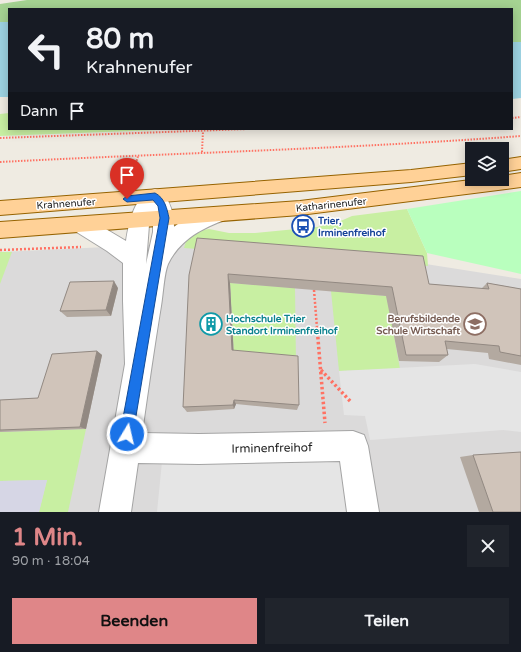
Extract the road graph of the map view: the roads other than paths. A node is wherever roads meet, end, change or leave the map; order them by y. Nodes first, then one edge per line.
1 (521, 163) edge
2 (509, 165) edge
3 (465, 170) edge
4 (521, 180) edge
5 (155, 196) junction
6 (0, 208) edge
7 (221, 214) junction
8 (164, 218) junction
9 (139, 221) junction
10 (82, 225) junction
11 (0, 230) edge
12 (134, 259) junction
13 (158, 261) junction
14 (138, 364) junction
15 (124, 448) junction
16 (115, 512) edge
17 (363, 512) edge

1 - 2 main road
3 - 5 main road, Katharinenufer
4 - 7 main road, Katharinenufer
5 - 6 main road, Krahnenufer
5 - 8 street
5 - 9 street
7 - 8 main road, Katharinenufer
7 - 13 street
8 - 9 main road, Katharinenufer
8 - 13 street
9 - 10 main road
9 - 12 street
10 - 11 main road
10 - 12 street
12 - 14 street
13 - 14 street
14 - 15 street
15 - 16 street
15 - 17 street, Irminenfreihof

